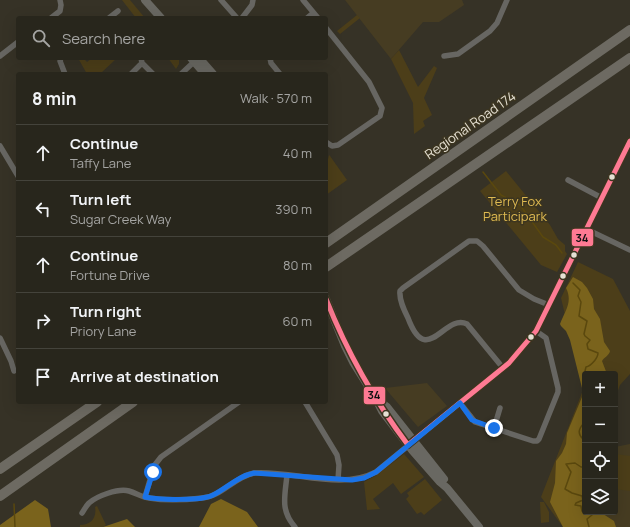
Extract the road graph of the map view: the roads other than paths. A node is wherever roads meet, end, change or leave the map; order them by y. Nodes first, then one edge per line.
1 (60, 0) edge
2 (145, 0) edge
3 (221, 0) edge
4 (254, 0) edge
5 (303, 0) edge
6 (507, 0) edge
7 (118, 11) dead end
8 (313, 13) junction
9 (54, 16) edge
10 (112, 16) edge
11 (158, 16) edge
12 (235, 16) edge
13 (244, 16) edge
14 (309, 16) edge
15 (316, 16) edge
16 (630, 30) edge
17 (328, 31) edge
18 (16, 44) edge
19 (0, 56) edge
20 (444, 56) dead end
21 (630, 58) edge
22 (60, 60) edge
23 (195, 60) edge
24 (197, 60) edge
25 (197, 60) edge
26 (270, 60) edge
27 (141, 61) edge
28 (64, 72) edge
29 (133, 72) edge
30 (151, 72) edge
31 (183, 72) edge
32 (205, 72) edge
33 (211, 72) edge
34 (278, 72) edge
35 (630, 141) edge
36 (328, 143) edge
37 (0, 146) edge
38 (16, 173) edge
39 (568, 180) dead end
40 (602, 198) junction
41 (586, 229) junction
42 (328, 242) edge
43 (630, 250) edge
44 (328, 266) edge
45 (328, 304) edge
46 (549, 305) junction
47 (536, 332) junction
48 (0, 338) edge
49 (503, 368) junction
50 (14, 371) dead end
51 (460, 403) junction
52 (94, 404) edge
53 (130, 404) edge
54 (236, 404) edge
55 (306, 404) edge
56 (500, 408) dead end
57 (494, 428) junction
58 (410, 443) junction
59 (0, 469) edge
60 (287, 475) junction
61 (338, 480) junction
62 (0, 496) edge
63 (145, 497) junction
64 (82, 513) dead end
65 (475, 526) edge
66 (294, 527) edge

1 - 9 street
2 - 11 main road
3 - 12 street
4 - 13 street
5 - 8 street
6 - 20 street
7 - 10 street
8 - 14 street
8 - 15 street
16 - 42 highway, Regional Road 174
17 - 36 street
18 - 19 street
21 - 44 highway
22 - 28 street
23 - 31 street
24 - 32 main road
25 - 33 main road
26 - 34 street
27 - 29 street
27 - 30 street
35 - 40 street
37 - 38 street
39 - 40 street
40 - 41 street
41 - 43 street
41 - 46 street
45 - 58 main road
46 - 47 street
46 - 49 street
47 - 49 street
47 - 57 street
48 - 50 street
49 - 51 street
51 - 57 street
51 - 58 street
52 - 59 highway
53 - 62 highway
54 - 63 street
55 - 61 street
56 - 57 street
58 - 61 street
58 - 65 main road
60 - 61 street
60 - 63 street
60 - 66 street
63 - 64 street

